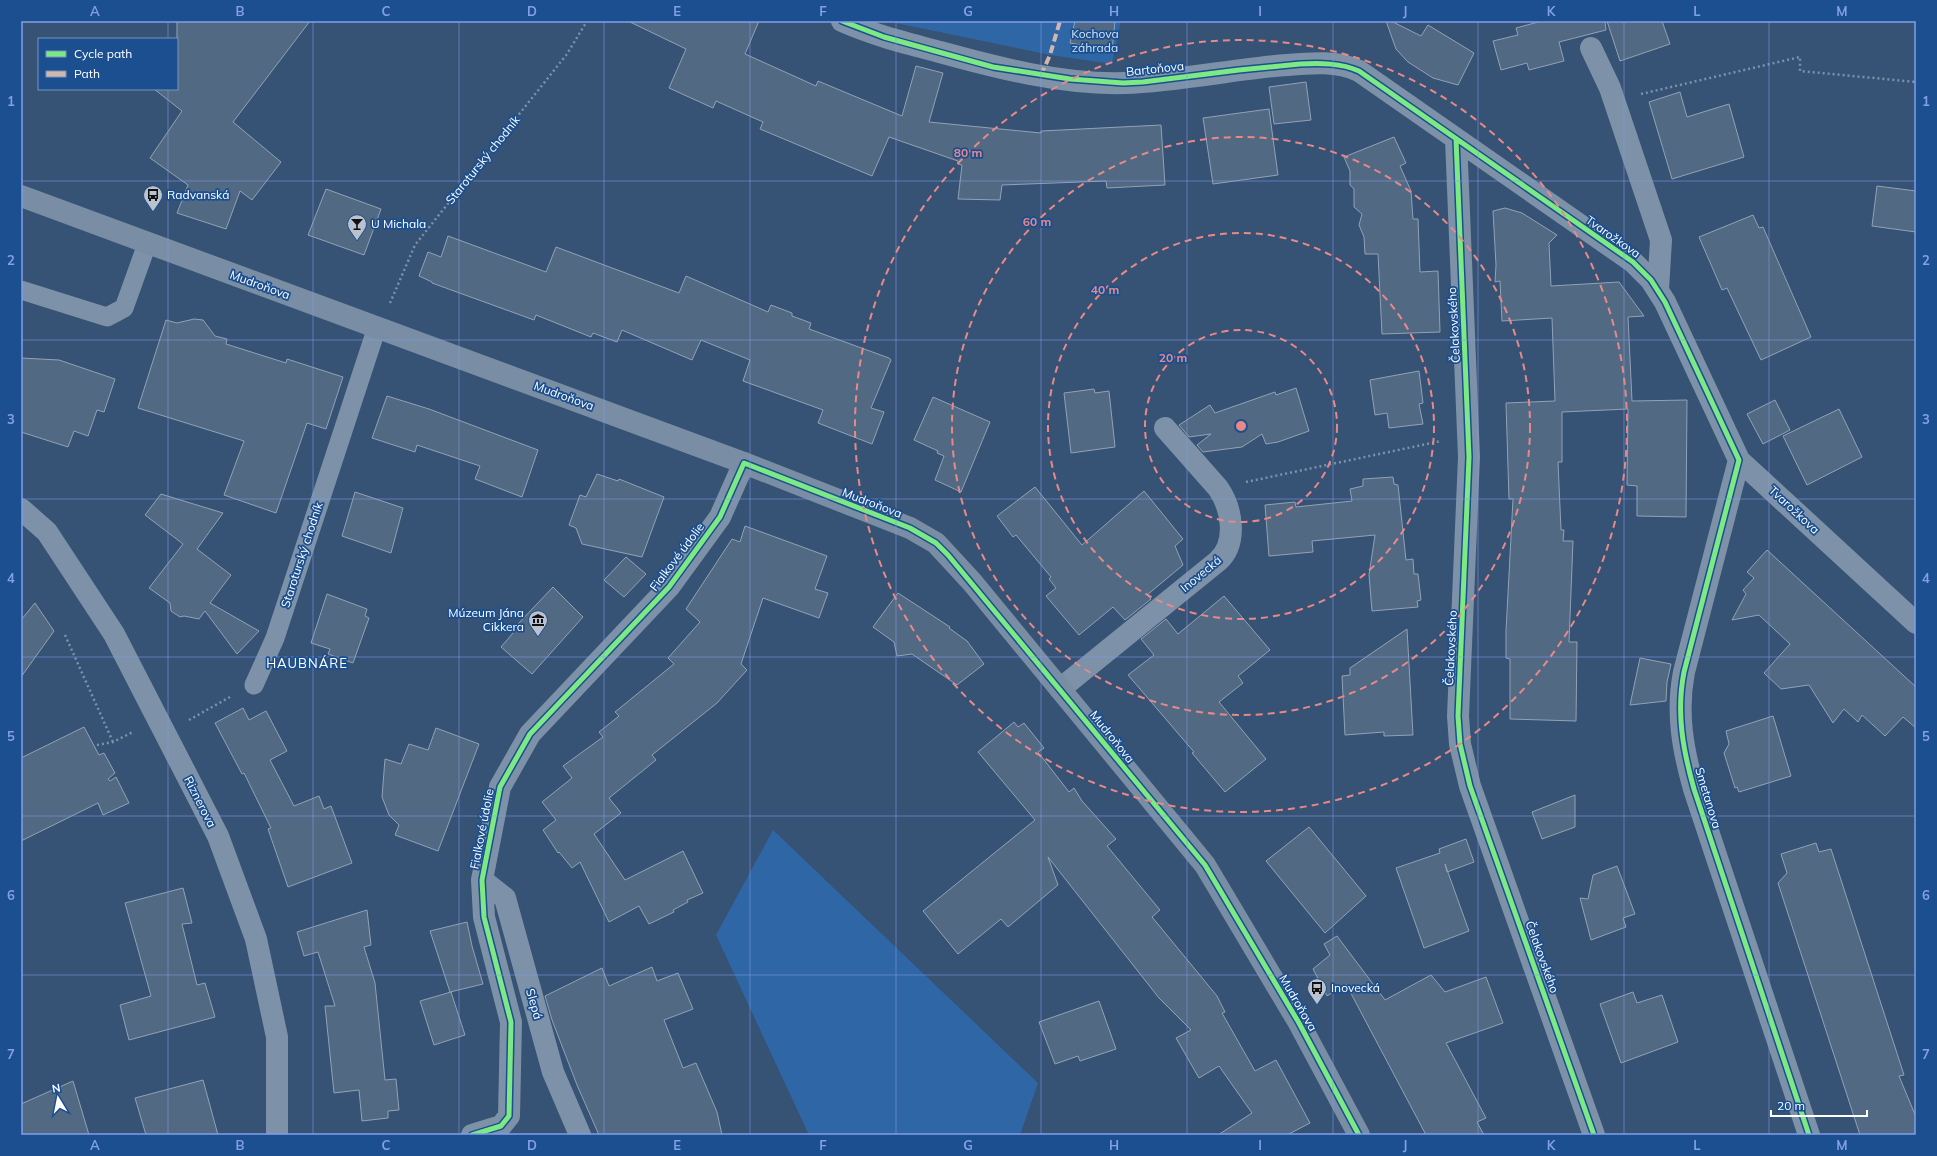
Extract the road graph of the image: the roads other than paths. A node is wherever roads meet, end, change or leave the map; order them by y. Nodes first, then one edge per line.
1 (842, 21) edge
2 (1590, 48) dead end
3 (1456, 139) junction
4 (21, 196) edge
5 (147, 244) junction
6 (21, 290) edge
7 (1658, 290) junction
8 (377, 327) junction
9 (1165, 428) dead end
10 (1739, 460) junction
11 (744, 463) junction
12 (21, 509) edge
13 (1916, 623) edge
14 (254, 685) road end
15 (1060, 689) junction
16 (482, 880) junction
17 (277, 1135) edge
18 (472, 1135) edge
19 (580, 1135) edge
20 (1359, 1135) edge
21 (1594, 1135) edge
22 (1809, 1135) edge

1 - 3 street, Bartoňova
2 - 7 street, Tvarožkova
3 - 7 street, Tvarožkova
3 - 21 street, Čelakovského
4 - 5 street, Mudroňova
5 - 6 lane
5 - 8 street, Mudroňova
7 - 10 street, Tvarožkova
8 - 11 street, Mudroňova
8 - 14 lane, Staroturský chodník
9 - 15 street, Inovecká
10 - 13 street, Tvarožkova
10 - 22 street, Smetanova
11 - 15 street, Mudroňova
11 - 16 street, Fialkové údolie
12 - 17 street, Riznerova
15 - 20 street, Mudroňova
16 - 18 street, Fialkové údolie
16 - 19 street, Slepá

